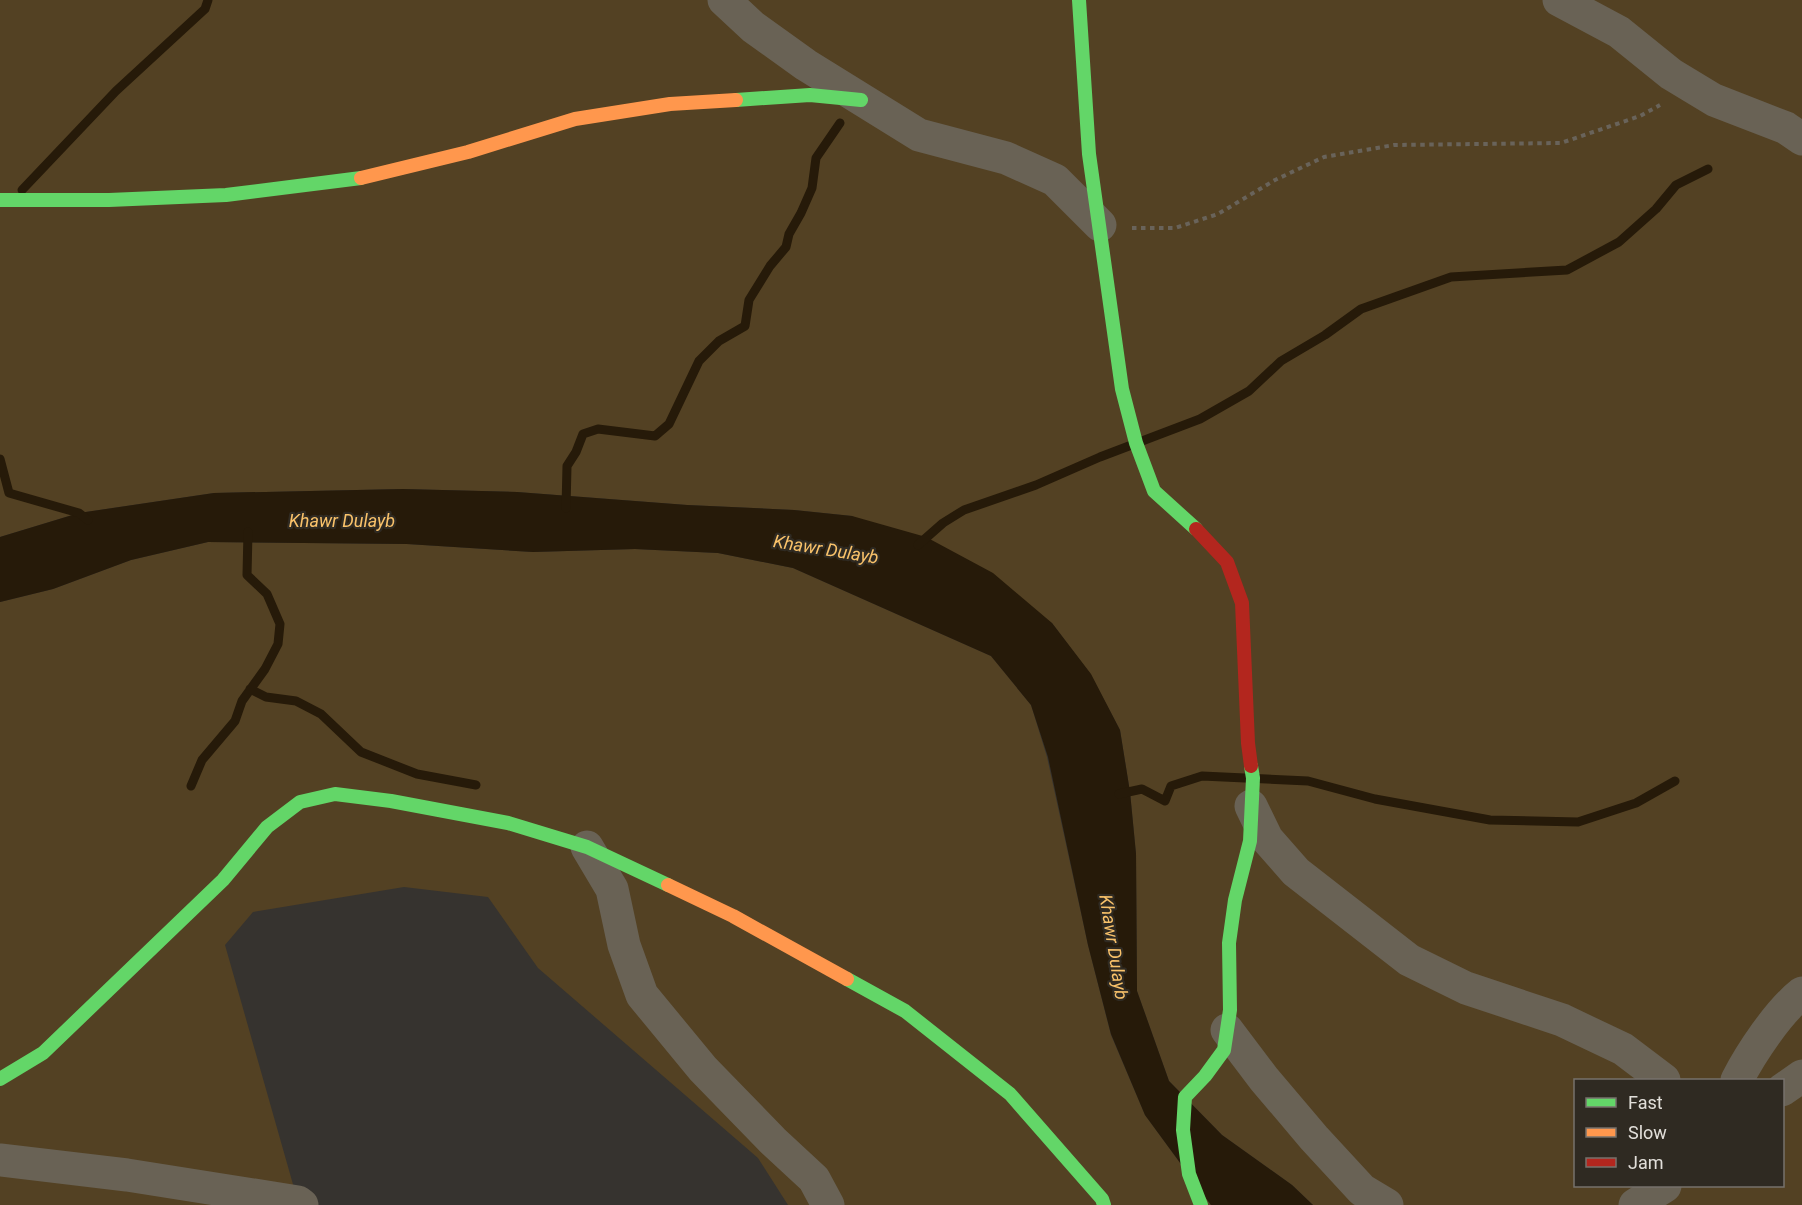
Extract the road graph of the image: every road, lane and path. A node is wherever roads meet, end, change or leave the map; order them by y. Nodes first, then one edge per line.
1 (724, 0) edge
2 (1079, 0) edge
3 (1560, 0) edge
4 (1691, 86) junction
5 (861, 99) junction
6 (1802, 139) edge
7 (0, 200) edge
8 (1100, 225) junction
9 (1251, 806) junction
10 (587, 847) junction
11 (1802, 993) edge
12 (1227, 1030) junction
13 (1802, 1076) edge
14 (0, 1079) edge
15 (1663, 1079) edge
16 (1738, 1079) edge
17 (1784, 1089) edge
18 (0, 1160) edge
19 (1662, 1187) edge
20 (302, 1205) edge
21 (828, 1205) edge
22 (1104, 1205) edge
23 (1201, 1205) edge
24 (1387, 1205) edge
25 (1635, 1205) edge

1 - 5 street
2 - 8 street
3 - 4 street
4 - 6 street
4 - 8 path
5 - 7 street
5 - 8 street
8 - 9 street
9 - 12 street
9 - 15 street
10 - 14 street
10 - 21 street
10 - 22 street
11 - 16 street
12 - 23 street
12 - 24 street
13 - 17 street
18 - 20 street
19 - 25 street

